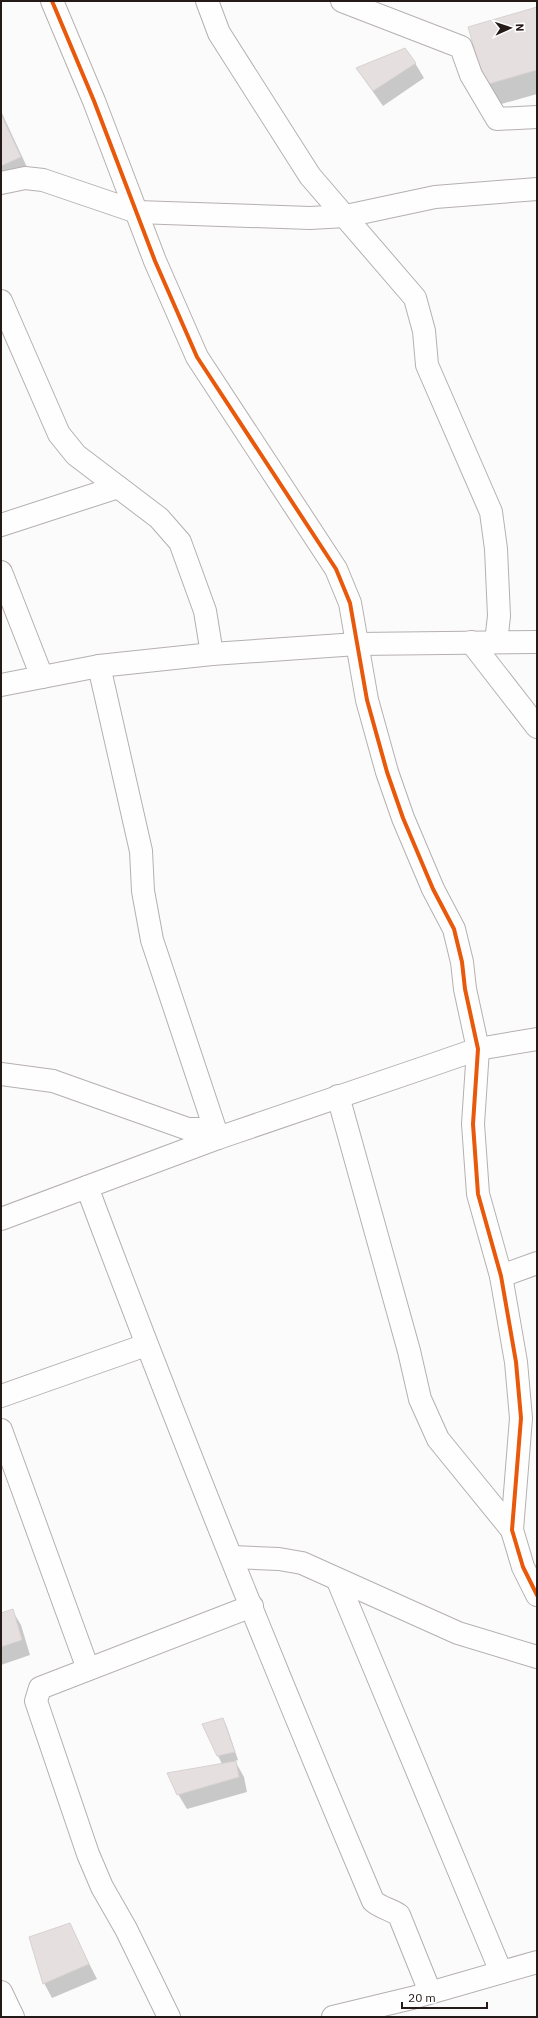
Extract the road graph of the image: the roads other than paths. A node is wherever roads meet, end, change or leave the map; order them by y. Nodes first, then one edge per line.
1 (52, 1) edge
2 (207, 1) edge
3 (342, 1) edge
4 (537, 117) edge
5 (1, 183) edge
6 (537, 189) edge
7 (136, 212) junction
8 (346, 216) junction
9 (1, 301) edge
10 (118, 487) junction
11 (1, 525) edge
12 (1, 572) edge
13 (471, 642) junction
14 (496, 642) junction
15 (537, 642) edge
16 (357, 644) junction
17 (212, 654) junction
18 (99, 666) junction
19 (42, 677) junction
20 (1, 685) edge
21 (537, 727) edge
22 (537, 1039) edge
23 (478, 1049) junction
24 (1, 1074) edge
25 (338, 1096) junction
26 (216, 1133) junction
27 (87, 1187) junction
28 (1, 1219) edge
29 (537, 1263) edge
30 (501, 1276) junction
31 (146, 1345) junction
32 (1, 1396) edge
33 (1, 1430) edge
34 (528, 1452) edge
35 (512, 1530) junction
36 (232, 1557) junction
37 (338, 1581) junction
38 (537, 1596) edge
39 (252, 1606) junction
40 (537, 1657) edge
41 (88, 1669) junction
42 (537, 1962) edge
43 (501, 1972) junction
44 (1, 1992) edge
45 (430, 1992) junction
46 (13, 2017) edge
47 (168, 2017) edge
48 (333, 2017) edge

1 - 7 street
2 - 8 street
3 - 4 street
5 - 7 street
6 - 8 street
7 - 8 street
7 - 16 street
8 - 14 street
9 - 10 street
10 - 11 street
10 - 17 street
12 - 19 street
13 - 14 street
13 - 16 street
13 - 21 street
14 - 15 street
16 - 17 street
16 - 23 street
17 - 18 street
18 - 19 street
18 - 26 street
19 - 20 street
22 - 23 street
23 - 25 street
23 - 30 street
24 - 26 street
25 - 26 street
25 - 35 street
26 - 27 street
27 - 28 street
27 - 31 street
29 - 30 street
30 - 34 street
31 - 32 street
31 - 36 street
33 - 41 street
34 - 35 street
35 - 38 street
36 - 37 street
36 - 39 street
37 - 40 street
37 - 43 street
39 - 41 street
39 - 45 street
41 - 47 street
42 - 43 street
43 - 45 street
44 - 46 street
45 - 48 street

